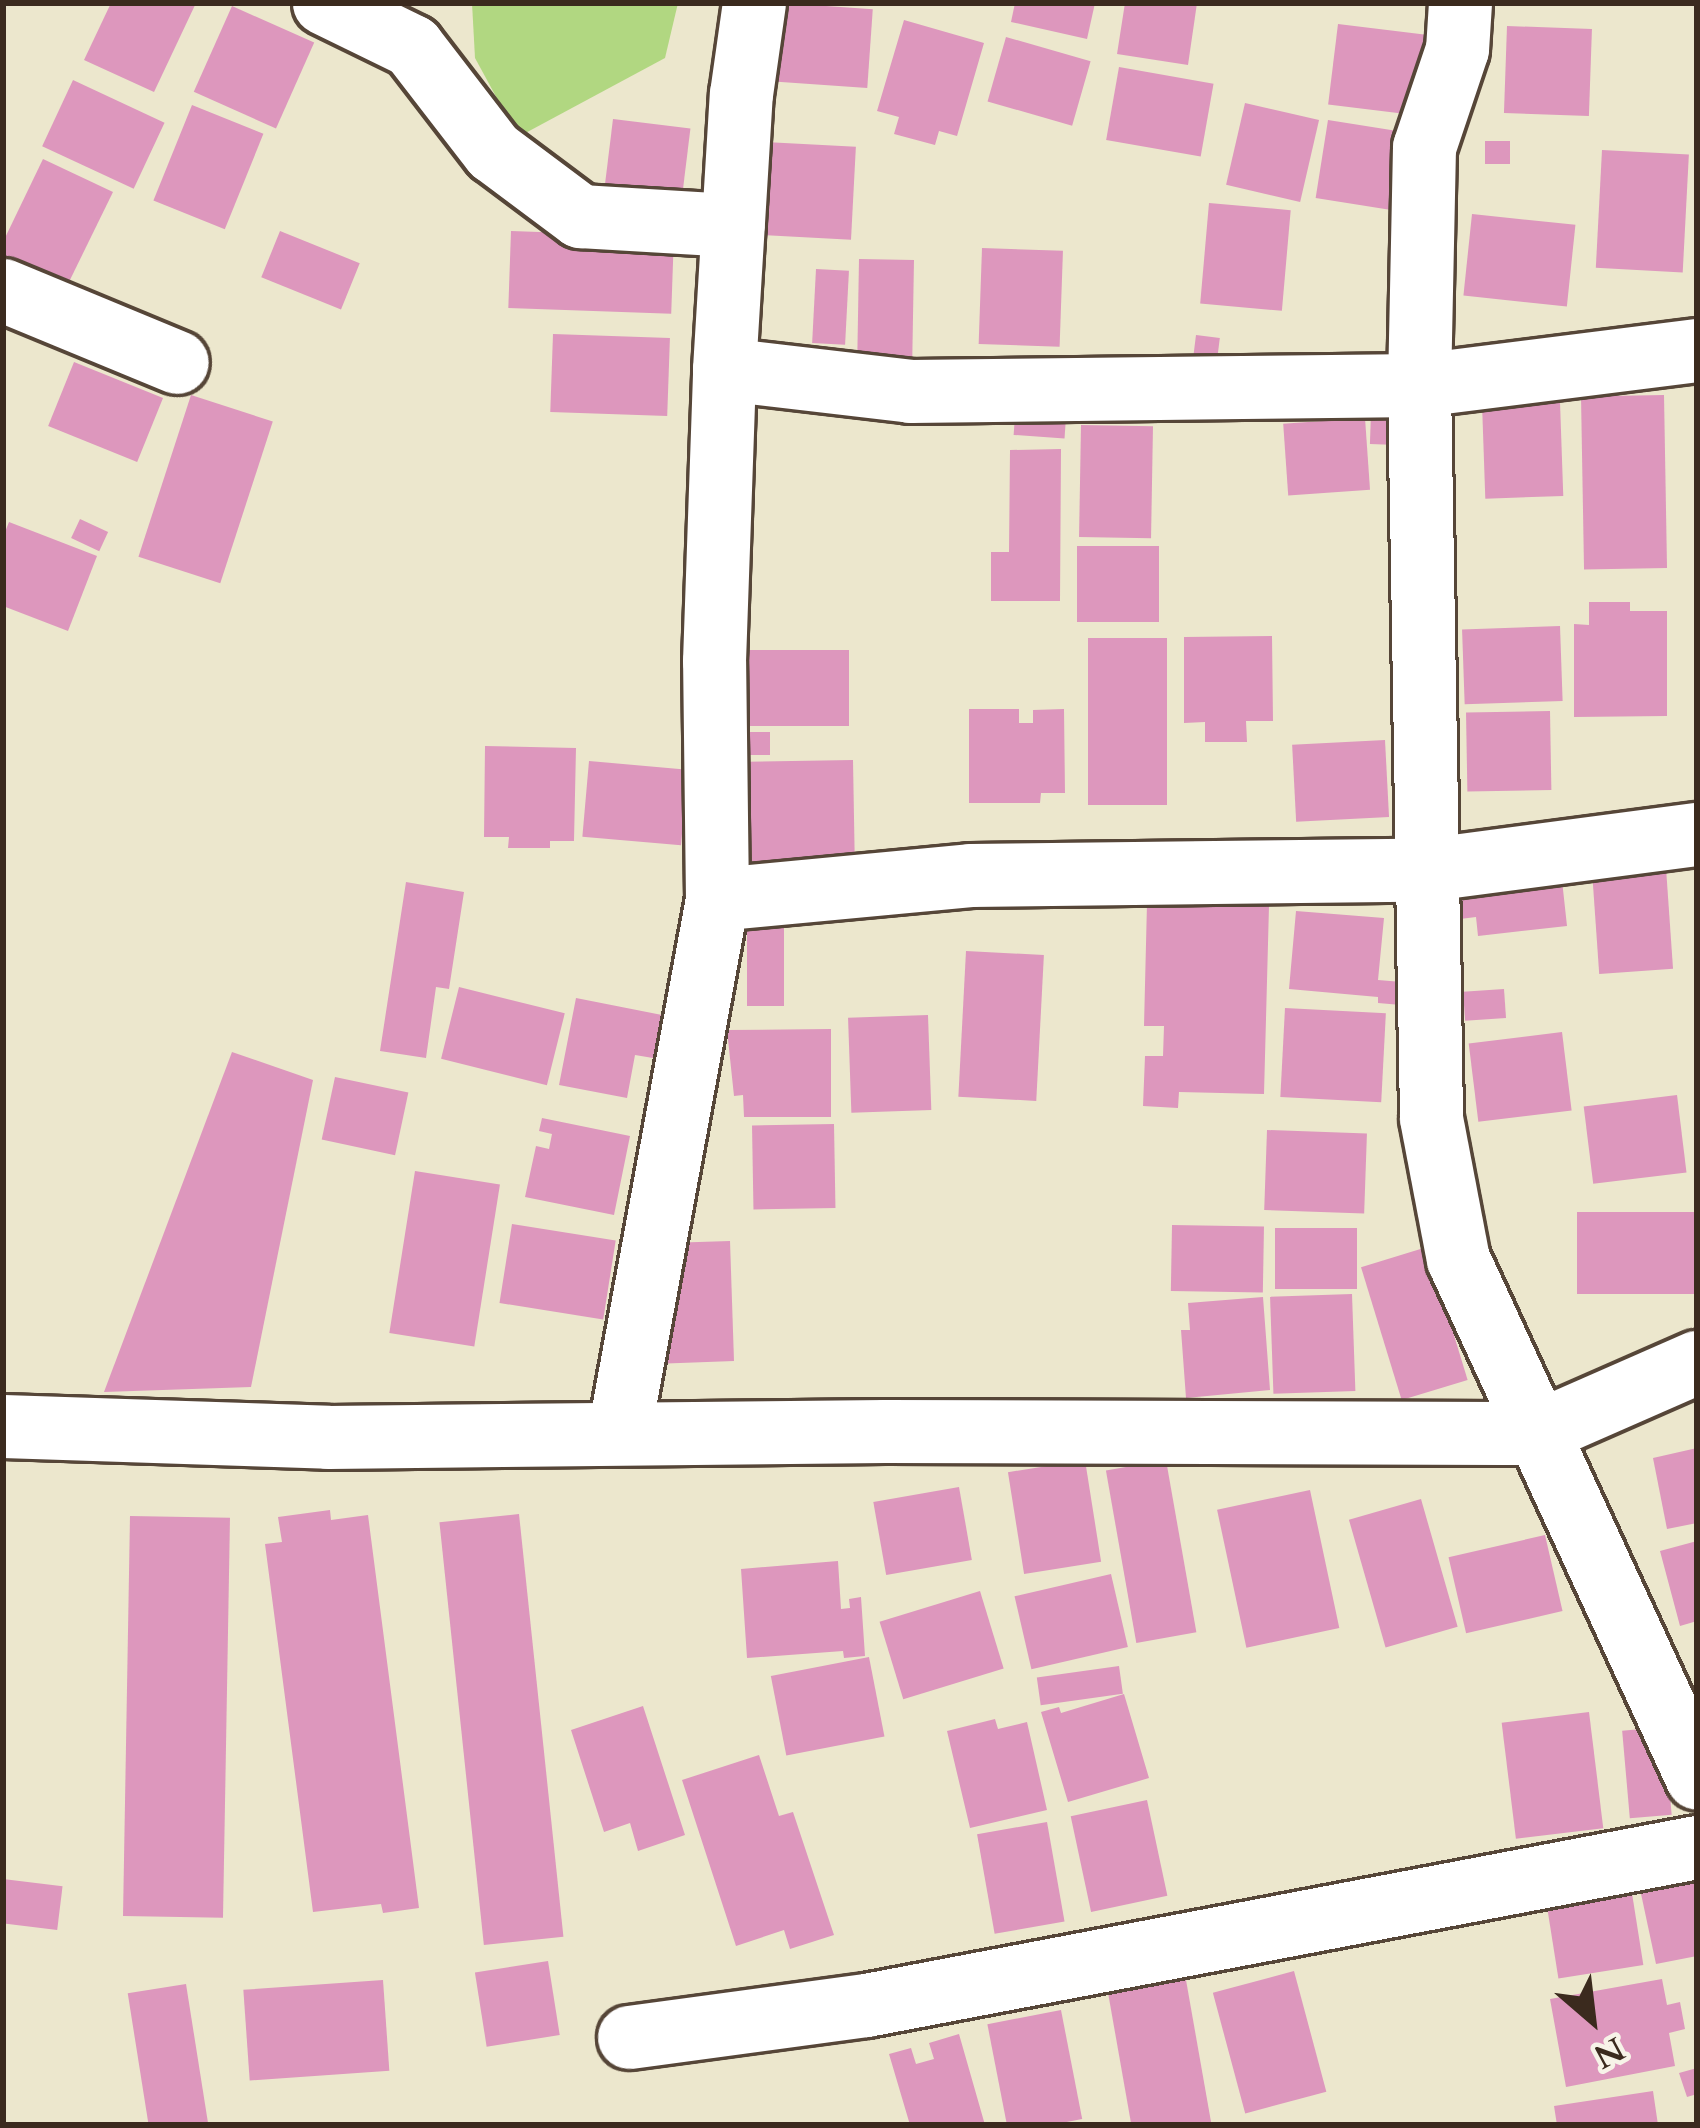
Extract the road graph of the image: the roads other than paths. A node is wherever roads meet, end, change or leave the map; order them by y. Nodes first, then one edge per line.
1 (324, 3) edge
2 (754, 3) edge
3 (1460, 3) edge
4 (733, 225) junction
5 (3, 290) edge
6 (1697, 350) edge
7 (177, 362) dead end
8 (724, 369) junction
9 (1419, 385) junction
10 (1697, 834) edge
11 (1430, 869) junction
12 (717, 899) junction
13 (1697, 1362) edge
14 (3, 1426) edge
15 (619, 1432) junction
16 (1534, 1433) junction
17 (1697, 1778) edge
18 (1697, 1847) edge
19 (629, 2036) dead end

1 - 4 street
2 - 4 street
3 - 9 street
4 - 8 street
5 - 7 street
6 - 9 street
8 - 9 street
8 - 12 street
9 - 11 street
10 - 11 street
11 - 12 street
11 - 16 street
12 - 15 street
13 - 16 street
14 - 15 street
15 - 16 street
16 - 17 street
18 - 19 street

